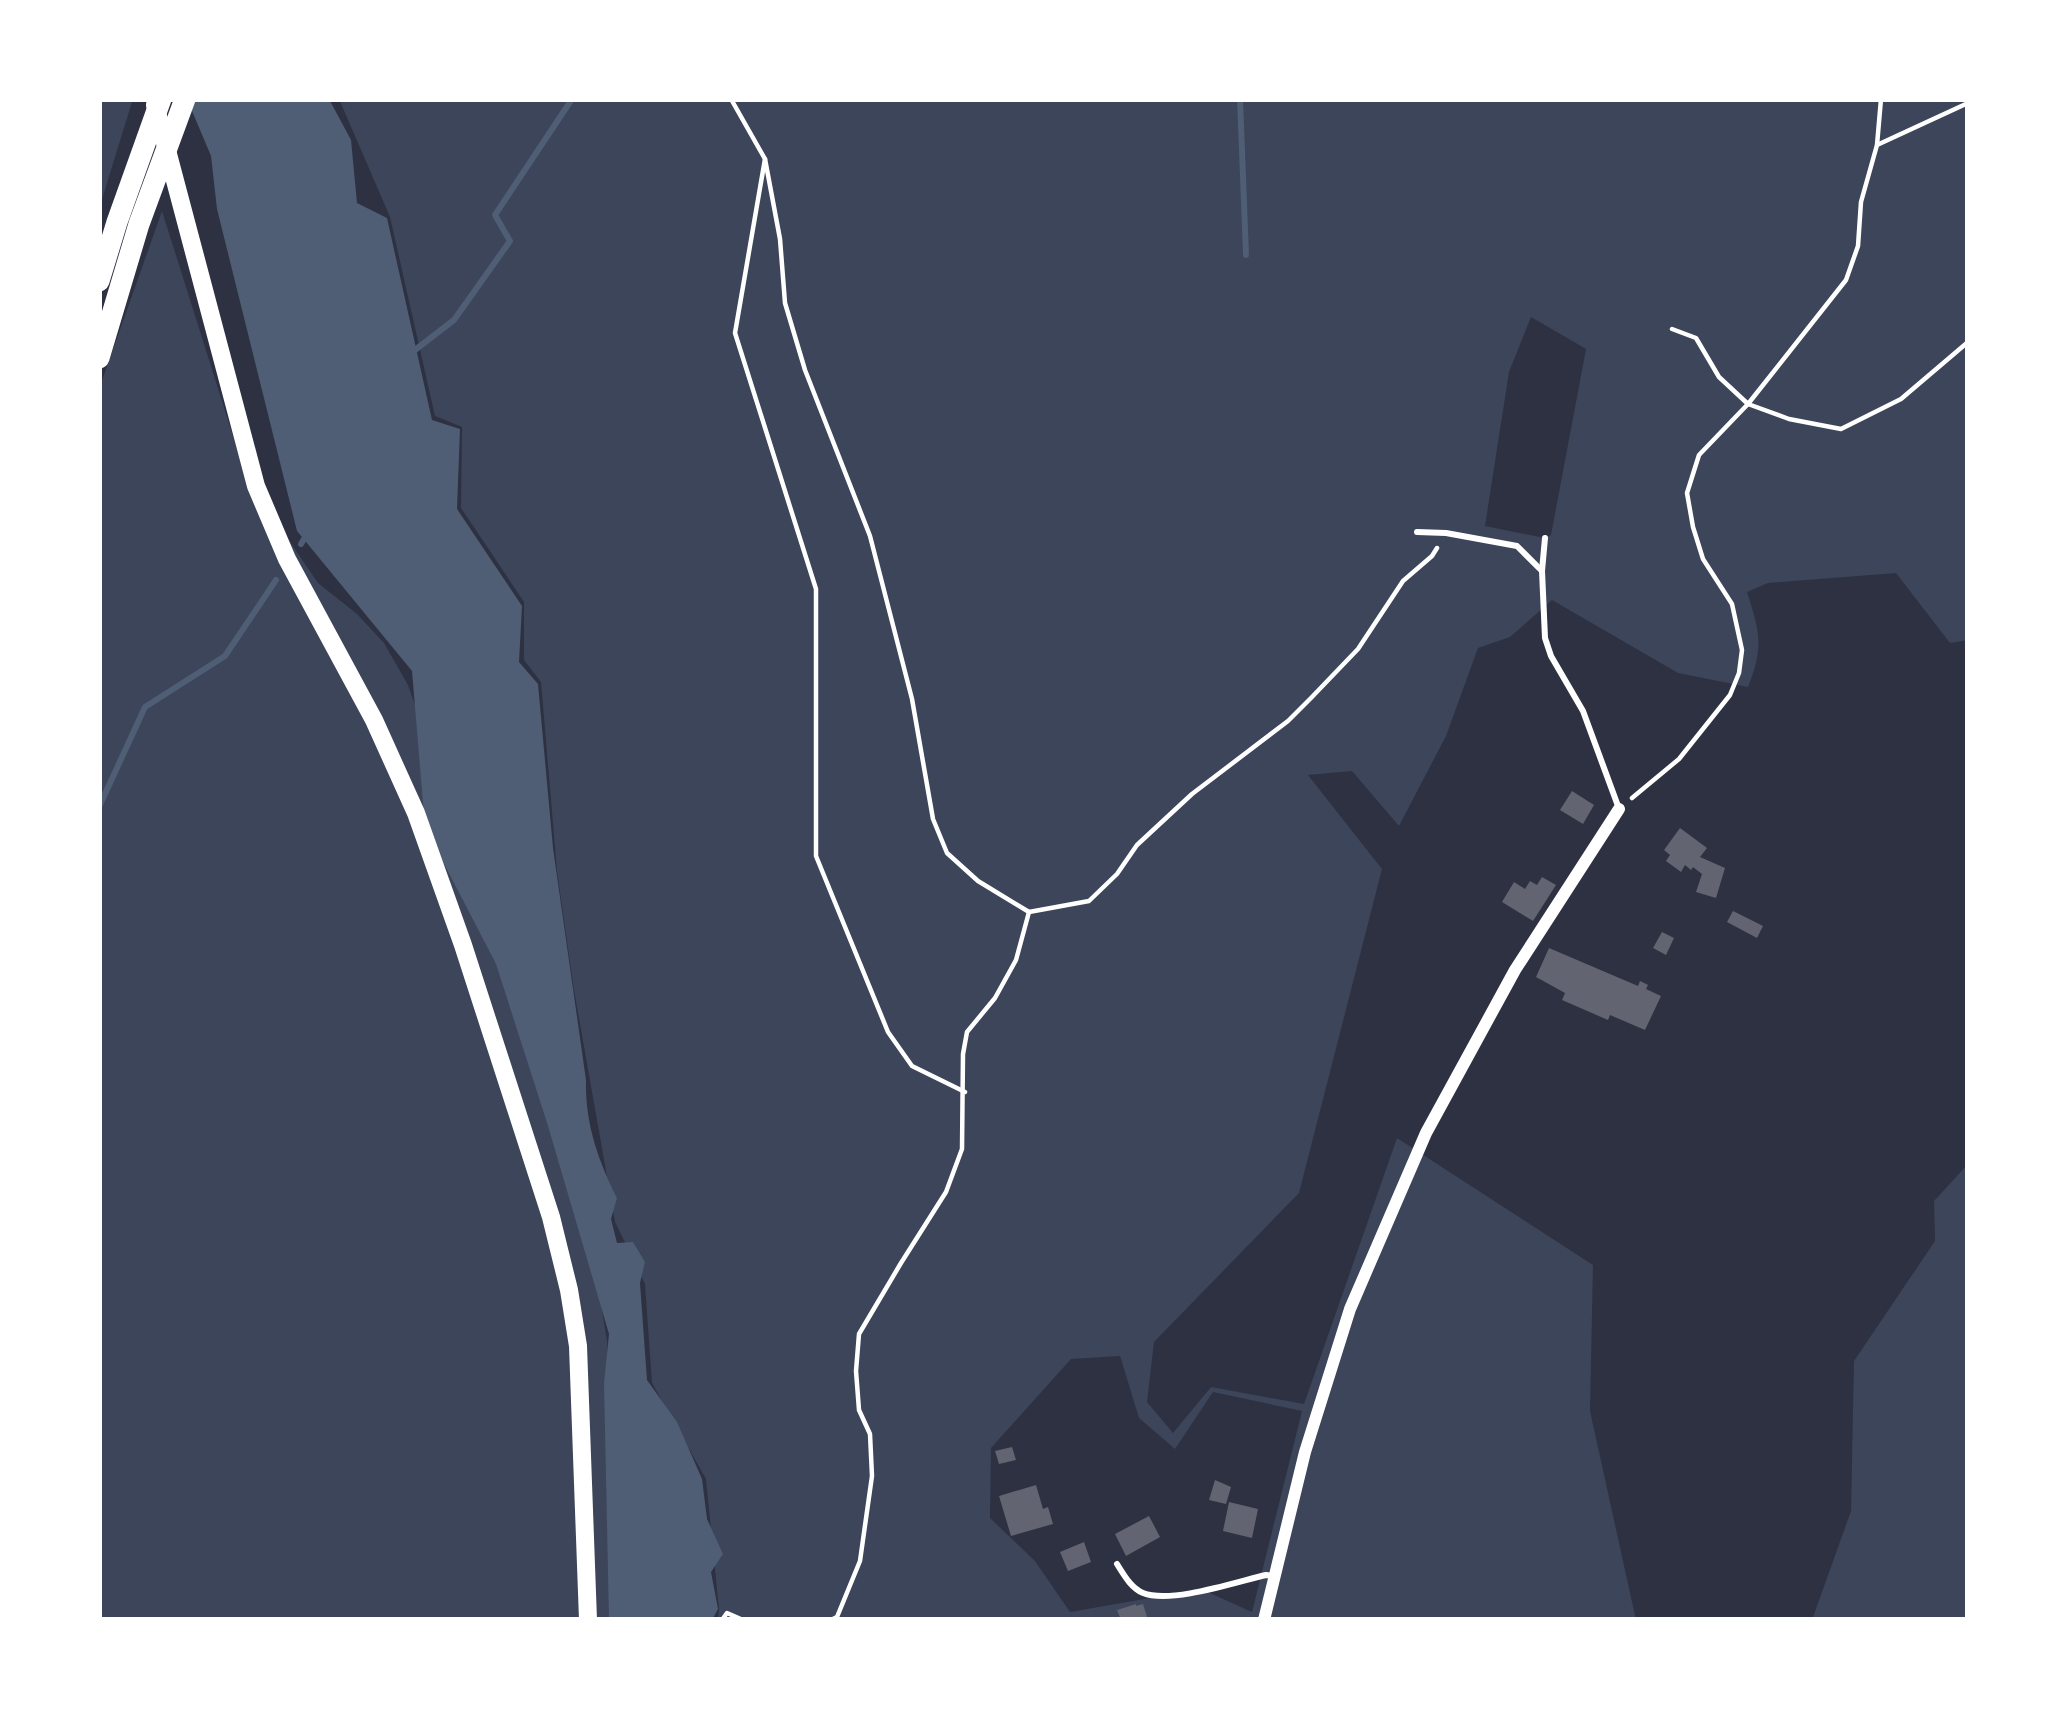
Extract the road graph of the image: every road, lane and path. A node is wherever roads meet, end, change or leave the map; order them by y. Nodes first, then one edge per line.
1 (157, 99) edge
2 (185, 99) edge
3 (731, 99) edge
4 (1881, 99) edge
5 (1968, 103) edge
6 (1877, 145) junction
7 (765, 159) junction
8 (99, 280) edge
9 (1672, 329) dead end
10 (1968, 342) edge
11 (99, 358) edge
12 (1748, 404) junction
13 (1417, 532) dead end
14 (1446, 532) junction
15 (1545, 538) dead end
16 (1542, 571) junction
17 (1619, 809) junction
18 (1029, 912) junction
19 (964, 1092) junction
20 (1118, 1564) dead end
21 (1275, 1576) junction
22 (588, 1620) edge
23 (722, 1620) edge
24 (743, 1620) edge
25 (831, 1620) edge
26 (1264, 1620) edge

1 - 8 highway
1 - 22 main road
2 - 11 highway
3 - 7 path
4 - 6 path
5 - 6 path
6 - 12 path
7 - 18 path
7 - 19 path
9 - 12 path
10 - 12 path
12 - 17 path
13 - 14 lane
14 - 16 lane
14 - 18 path
15 - 16 lane
16 - 17 lane
17 - 21 street
18 - 19 path
19 - 25 path
20 - 21 lane
21 - 26 street
23 - 24 path

